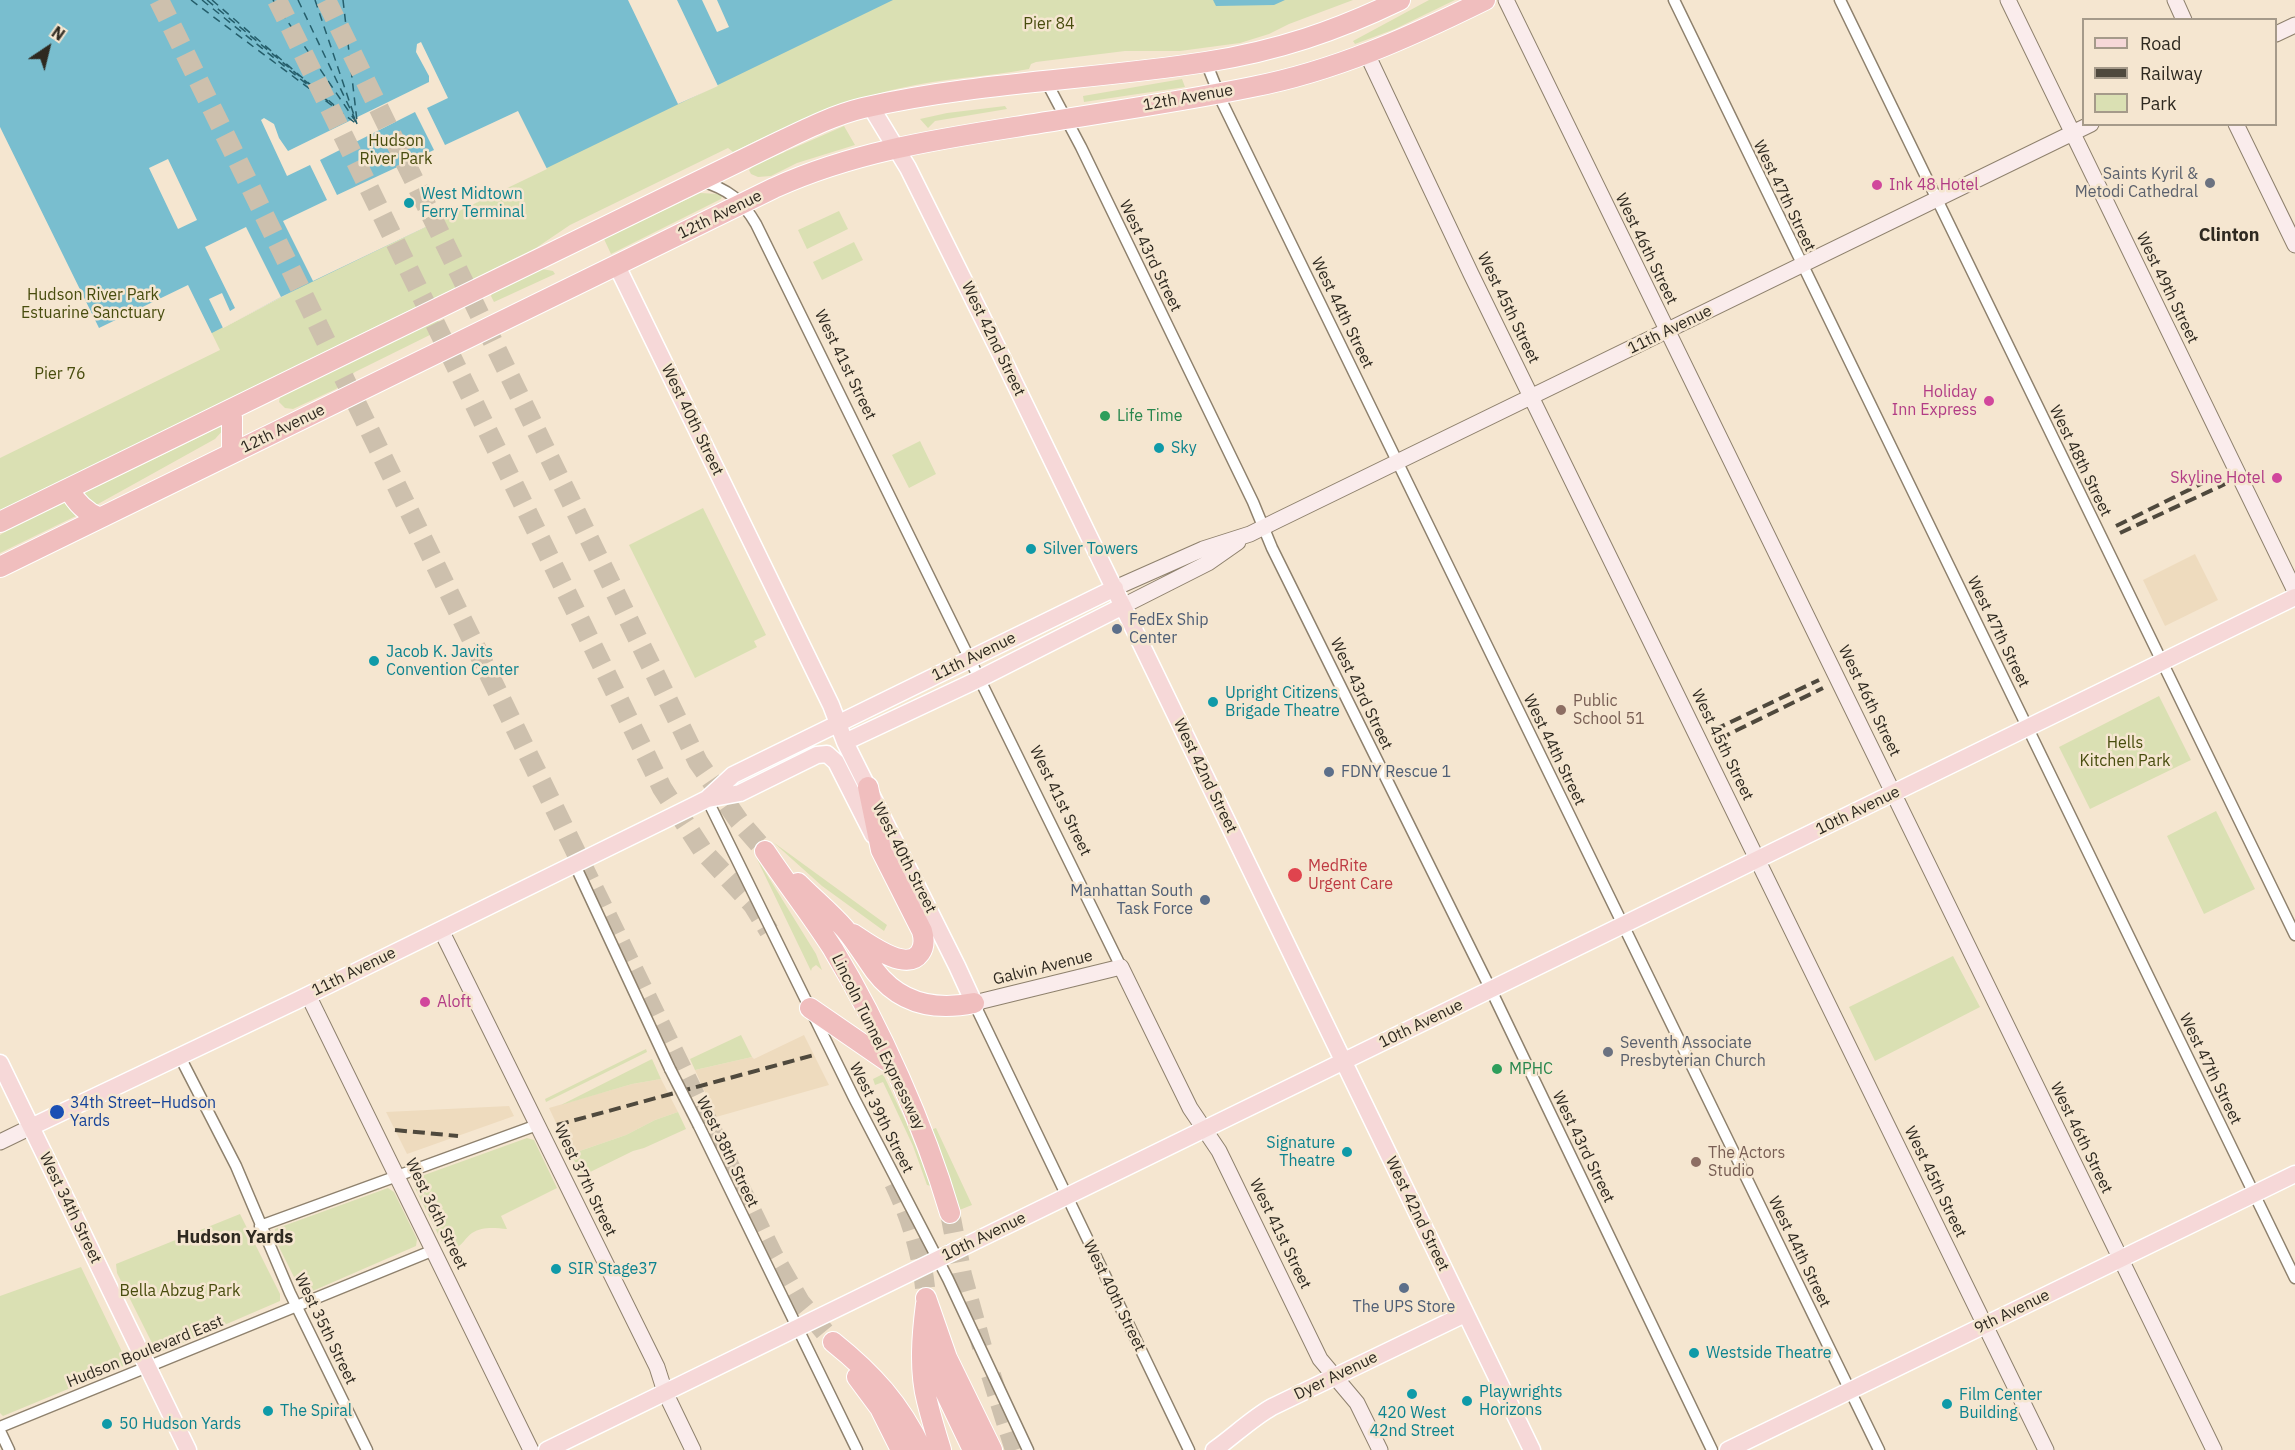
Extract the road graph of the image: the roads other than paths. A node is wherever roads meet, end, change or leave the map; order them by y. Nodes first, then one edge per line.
1 (1400, 0) edge
2 (1485, 0) edge
3 (1506, 0) edge
4 (1674, 0) edge
5 (1840, 0) edge
6 (2008, 0) edge
7 (2175, 0) edge
8 (2183, 18) edge
9 (2295, 25) edge
10 (2277, 34) edge
11 (1367, 54) junction
12 (1206, 62) junction
13 (1046, 81) junction
14 (1218, 93) junction
15 (871, 107) junction
16 (1066, 119) junction
17 (2087, 126) edge
18 (2237, 126) edge
19 (2072, 133) junction
20 (896, 147) junction
21 (699, 181) junction
22 (1936, 200) junction
23 (741, 204) junction
24 (2295, 244) edge
25 (1801, 266) junction
26 (616, 267) junction
27 (1667, 331) junction
28 (1532, 398) junction
29 (230, 410) junction
30 (232, 453) junction
31 (1398, 464) junction
32 (69, 489) junction
33 (100, 518) junction
34 (0, 522) edge
35 (1257, 530) junction
36 (0, 567) edge
37 (1115, 588) junction
38 (2295, 591) edge
39 (2295, 597) edge
40 (1123, 606) junction
41 (969, 660) junction
42 (2162, 662) junction
43 (979, 679) junction
44 (839, 722) junction
45 (2027, 728) junction
46 (845, 742) junction
47 (831, 756) joint
48 (868, 788) junction
49 (1894, 793) junction
50 (707, 799) junction
51 (881, 850) junction
52 (1758, 860) junction
53 (575, 865) junction
54 (1623, 925) junction
55 (441, 930) junction
56 (845, 930) junction
57 (2295, 935) edge
58 (1121, 967) junction
59 (1491, 990) junction
60 (308, 995) junction
61 (974, 1003) junction
62 (810, 1008) junction
63 (180, 1057) junction
64 (1343, 1062) junction
65 (0, 1063) edge
66 (894, 1067) junction
67 (537, 1125) junction
68 (31, 1127) junction
69 (1204, 1129) junction
70 (0, 1142) edge
71 (2295, 1173) edge
72 (397, 1176) junction
73 (2254, 1194) junction
74 (1067, 1196) junction
75 (950, 1213) tunnel mouth
76 (260, 1226) junction
77 (434, 1250) junction
78 (2121, 1258) junction
79 (937, 1260) junction
80 (2295, 1278) edge
81 (926, 1298) junction
82 (296, 1305) junction
83 (1465, 1314) junction
84 (1985, 1325) junction
85 (797, 1328) junction
86 (147, 1366) junction
87 (1333, 1376) junction
88 (1850, 1391) junction
89 (665, 1392) junction
90 (0, 1429) edge
91 (9, 1450) edge
92 (188, 1450) edge
93 (367, 1450) edge
94 (531, 1450) edge
95 (547, 1450) edge
96 (693, 1450) edge
97 (857, 1450) edge
98 (901, 1450) edge
99 (922, 1450) edge
100 (941, 1450) edge
101 (973, 1450) edge
102 (992, 1450) edge
103 (1028, 1450) edge
104 (1189, 1450) edge
105 (1214, 1450) edge
106 (1380, 1450) edge
107 (1532, 1450) edge
108 (1712, 1450) edge
109 (1728, 1450) edge
110 (1879, 1450) edge
111 (2046, 1450) edge
112 (2214, 1450) edge

1 - 12 highway, 12th Avenue
2 - 11 highway, 12th Avenue
3 - 27 main road, West 46th Street
4 - 25 street, West 47th Street
5 - 22 street, West 48th Street
6 - 19 main road, West 49th Street
7 - 8 main road
9 - 10 main road
11 - 14 highway, 12th Avenue
11 - 28 main road, West 45th Street
12 - 13 highway, 12th Avenue
12 - 14 street, West 44th Street
13 - 15 highway, 12th Avenue
13 - 16 street, West 43rd Street
14 - 16 highway, 12th Avenue
14 - 31 street, West 44th Street
15 - 20 main road, West 42nd Street
15 - 21 highway, 12th Avenue
16 - 20 highway, 12th Avenue
16 - 35 street, West 43rd Street
17 - 19 main road, 11th Avenue
18 - 24 main road
19 - 22 main road, 11th Avenue
19 - 38 main road, West 49th Street
20 - 23 highway, 12th Avenue
20 - 37 main road, West 42nd Street
21 - 23 street, West 41st Street
21 - 29 highway, 12th Avenue
22 - 25 main road, 11th Avenue
22 - 42 street, West 48th Street
23 - 26 highway, 12th Avenue
23 - 41 street, West 41st Street
25 - 27 main road, 11th Avenue
25 - 45 street, West 47th Street
26 - 30 highway, 12th Avenue
26 - 44 main road, West 40th Street
27 - 28 main road, 11th Avenue
27 - 49 main road, West 46th Street
28 - 31 main road, 11th Avenue
28 - 52 main road, West 45th Street
29 - 30 highway
29 - 32 highway, 12th Avenue
30 - 33 highway, 12th Avenue
31 - 35 main road, 11th Avenue
31 - 54 street, West 44th Street
32 - 33 highway
32 - 34 highway, 12th Avenue
33 - 36 highway, 12th Avenue
35 - 37 main road, 11th Avenue
35 - 40 main road, 11th Avenue
35 - 59 street, West 43rd Street
37 - 40 main road, West 42nd Street
37 - 41 main road, 11th Avenue
39 - 42 main road, 10th Avenue
40 - 43 main road, 11th Avenue
40 - 64 main road, West 42nd Street
41 - 43 street, West 41st Street
41 - 44 main road, 11th Avenue
42 - 45 main road, 10th Avenue
42 - 57 street, West 48th Street
43 - 46 main road, 11th Avenue
43 - 58 street, West 41st Street
44 - 46 main road, West 40th Street
44 - 50 main road, 11th Avenue
45 - 49 main road, 10th Avenue
45 - 73 street, West 47th Street
46 - 48 main road, West 40th Street
47 - 50 main road, 11th Avenue
47 - 51 main road, West 40th Street
48 - 51 highway
48 - 61 main road, West 40th Street
49 - 52 main road, 10th Avenue
49 - 78 main road, West 46th Street
50 - 53 main road, 11th Avenue
50 - 62 street, West 39th Street
51 - 56 highway
52 - 54 main road, 10th Avenue
52 - 84 main road, West 45th Street
53 - 55 main road, 11th Avenue
53 - 85 street, West 38th Street, bridge
54 - 59 main road, 10th Avenue
54 - 88 street, West 44th Street
55 - 60 main road, 11th Avenue
55 - 67 main road, West 37th Street
56 - 61 highway
56 - 66 highway, Lincoln Tunnel Expressway
58 - 61 main road, Galvin Avenue
58 - 69 main road, West 41st Street
59 - 64 main road, 10th Avenue
59 - 108 street, West 43rd Street
60 - 63 main road, 11th Avenue
60 - 72 main road, West 36th Street
61 - 74 street, West 40th Street
62 - 66 highway
62 - 79 street, West 39th Street
63 - 68 main road, 11th Avenue
63 - 76 street, West 35th Street
64 - 69 main road, 10th Avenue
64 - 83 main road, West 42nd Street
65 - 68 main road, West 34th Street
66 - 75 highway, Lincoln Tunnel Expressway
67 - 72 street
67 - 89 main road, West 37th Street
68 - 70 main road, 11th Avenue
68 - 86 main road, West 34th Street
69 - 74 main road, 10th Avenue
69 - 87 main road, West 41st Street
71 - 73 main road, 9th Avenue
72 - 76 street
72 - 77 main road, West 36th Street
73 - 78 main road, 9th Avenue
73 - 80 street, West 47th Street
74 - 79 main road, 10th Avenue
74 - 104 street, West 40th Street
76 - 82 street, West 35th Street
77 - 82 street, Hudson Boulevard East
77 - 94 main road, West 36th Street
78 - 84 main road, 9th Avenue
78 - 112 main road, West 46th Street
79 - 85 main road, 10th Avenue
79 - 103 street, West 39th Street
81 - 100 highway
81 - 101 highway
81 - 102 highway
82 - 86 street, Hudson Boulevard East
82 - 93 street, West 35th Street
83 - 87 main road, Dyer Avenue
83 - 107 main road, West 42nd Street
84 - 88 main road, 9th Avenue
84 - 111 main road, West 45th Street
85 - 89 main road, 10th Avenue
85 - 97 street, West 38th Street
86 - 90 street, Hudson Boulevard East
86 - 92 main road, West 34th Street
87 - 105 main road, Dyer Avenue
87 - 106 main road, West 41st Street
88 - 109 main road, 9th Avenue
88 - 110 street, West 44th Street
89 - 95 main road, 10th Avenue
89 - 96 main road, West 37th Street
90 - 91 street
98 - 99 highway

